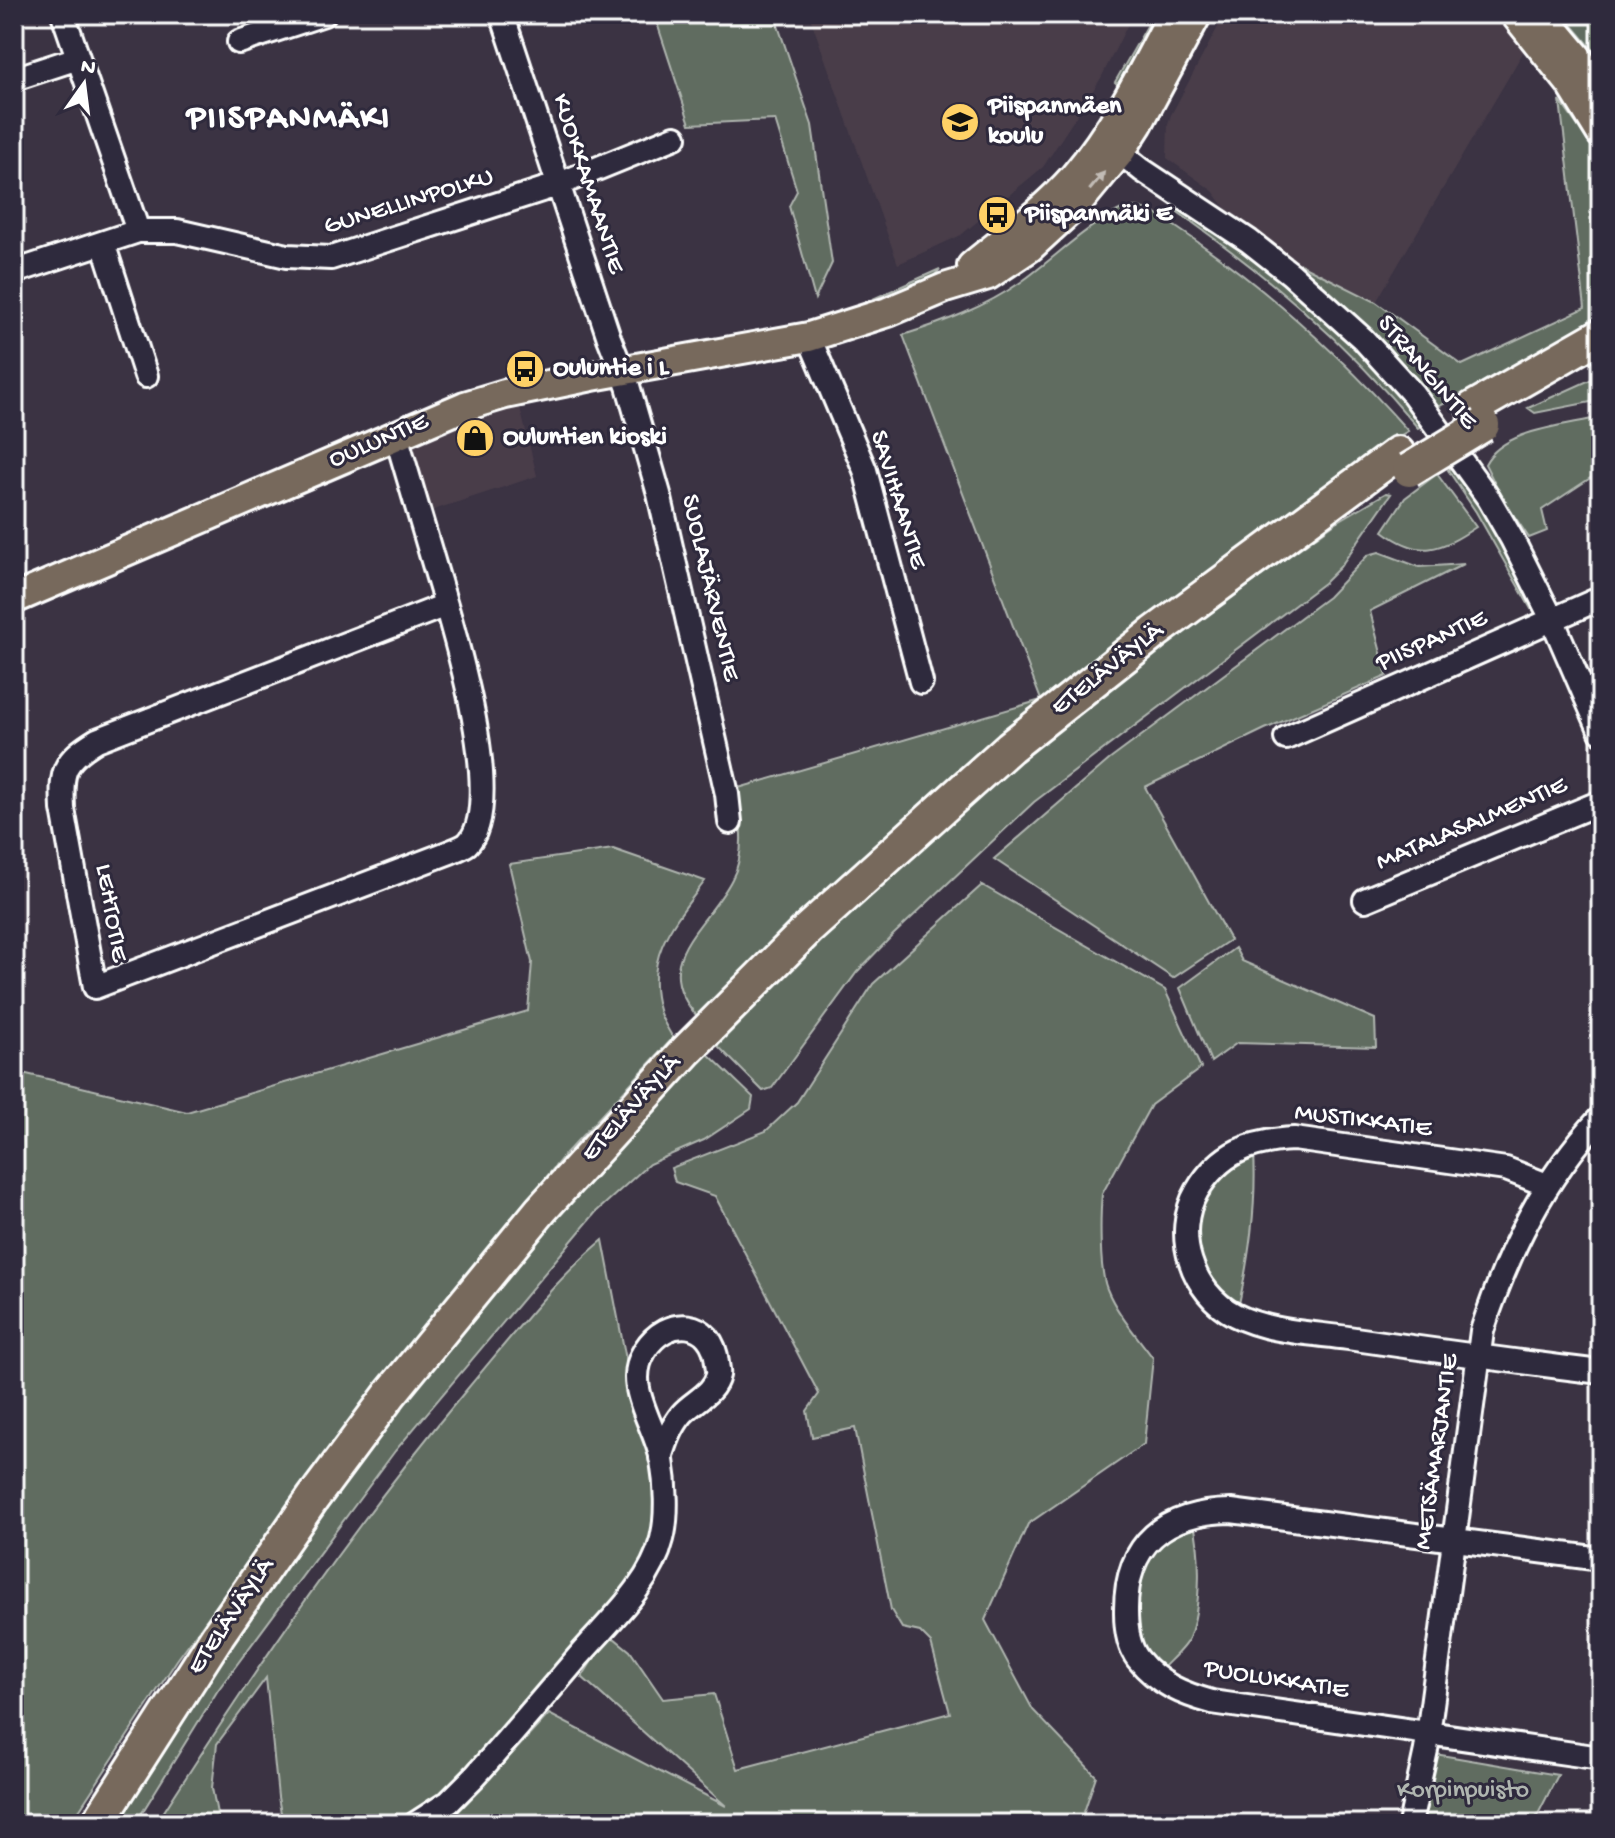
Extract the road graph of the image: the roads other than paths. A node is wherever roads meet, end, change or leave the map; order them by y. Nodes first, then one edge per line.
1 (63, 14) edge
2 (324, 14) edge
3 (502, 14) edge
4 (1173, 14) edge
5 (1197, 14) edge
6 (1515, 14) edge
7 (1541, 14) edge
8 (239, 42) dead end
9 (78, 58) junction
10 (14, 79) edge
11 (1601, 92) edge
12 (1601, 133) edge
13 (675, 137) dead end
14 (1111, 146) junction
15 (557, 185) junction
16 (138, 231) junction
17 (103, 243) junction
18 (14, 272) edge
19 (1601, 335) edge
20 (809, 337) junction
21 (1601, 360) edge
22 (622, 370) junction
23 (146, 376) dead end
24 (1478, 417) junction
25 (396, 435) junction
26 (1601, 598) edge
27 (14, 599) edge
28 (446, 605) junction
29 (1552, 619) junction
30 (921, 682) dead end
31 (1601, 732) edge
32 (1286, 738) dead end
33 (1601, 802) edge
34 (730, 822) dead end
35 (1365, 900) dead end
36 (1601, 1117) edge
37 (1547, 1185) junction
38 (1479, 1357) junction
39 (1601, 1372) edge
40 (661, 1458) junction
41 (1454, 1540) junction
42 (1601, 1559) edge
43 (1428, 1733) junction
44 (1601, 1758) edge
45 (97, 1824) edge
46 (415, 1824) edge
47 (1410, 1824) edge

1 - 9 street
2 - 8 street
3 - 15 street, KUOKKAMAANTIE
4 - 14 main road, OULUNTIE
5 - 14 main road, OULUNTIE
6 - 12 main road
7 - 11 main road
9 - 10 street
9 - 16 street
13 - 15 street, GUNELLINPOLKU
14 - 20 main road, OULUNTIE
14 - 29 street, STRANGINTIE
15 - 16 street, GUNELLINPOLKU
15 - 22 street, KUOKKAMAANTIE
16 - 17 street, GUNELLINPOLKU
17 - 18 street, GUNELLINPOLKU
17 - 23 street
19 - 24 highway, ETELÄVÄYLÄ
20 - 22 main road, OULUNTIE
20 - 30 street, SAVIHAANTIE
21 - 24 highway, ETELÄVÄYLÄ
22 - 25 main road, OULUNTIE
22 - 34 street, SUOLAJÄRVENTIE
24 - 45 highway, ETELÄVÄYLÄ
25 - 27 main road, OULUNTIE
25 - 28 street, LEHTOTIE
26 - 29 street, PIISPANTIE
28 - 28 street, LEHTOTIE
29 - 31 street, STRANGINTIE
29 - 32 street, PIISPANTIE
33 - 35 street, MATALASALMENTIE
36 - 37 street, METSÄMARJANTIE
37 - 38 street, METSÄMARJANTIE
37 - 38 street, MUSTIKKATIE
38 - 39 street, MUSTIKKATIE
38 - 41 street, METSÄMARJANTIE
40 - 40 street
40 - 46 street
41 - 42 street, PUOLUKKATIE
41 - 43 street, METSÄMARJANTIE
41 - 43 street, PUOLUKKATIE
43 - 44 street, PUOLUKKATIE
43 - 47 street, METSÄMARJANTIE

